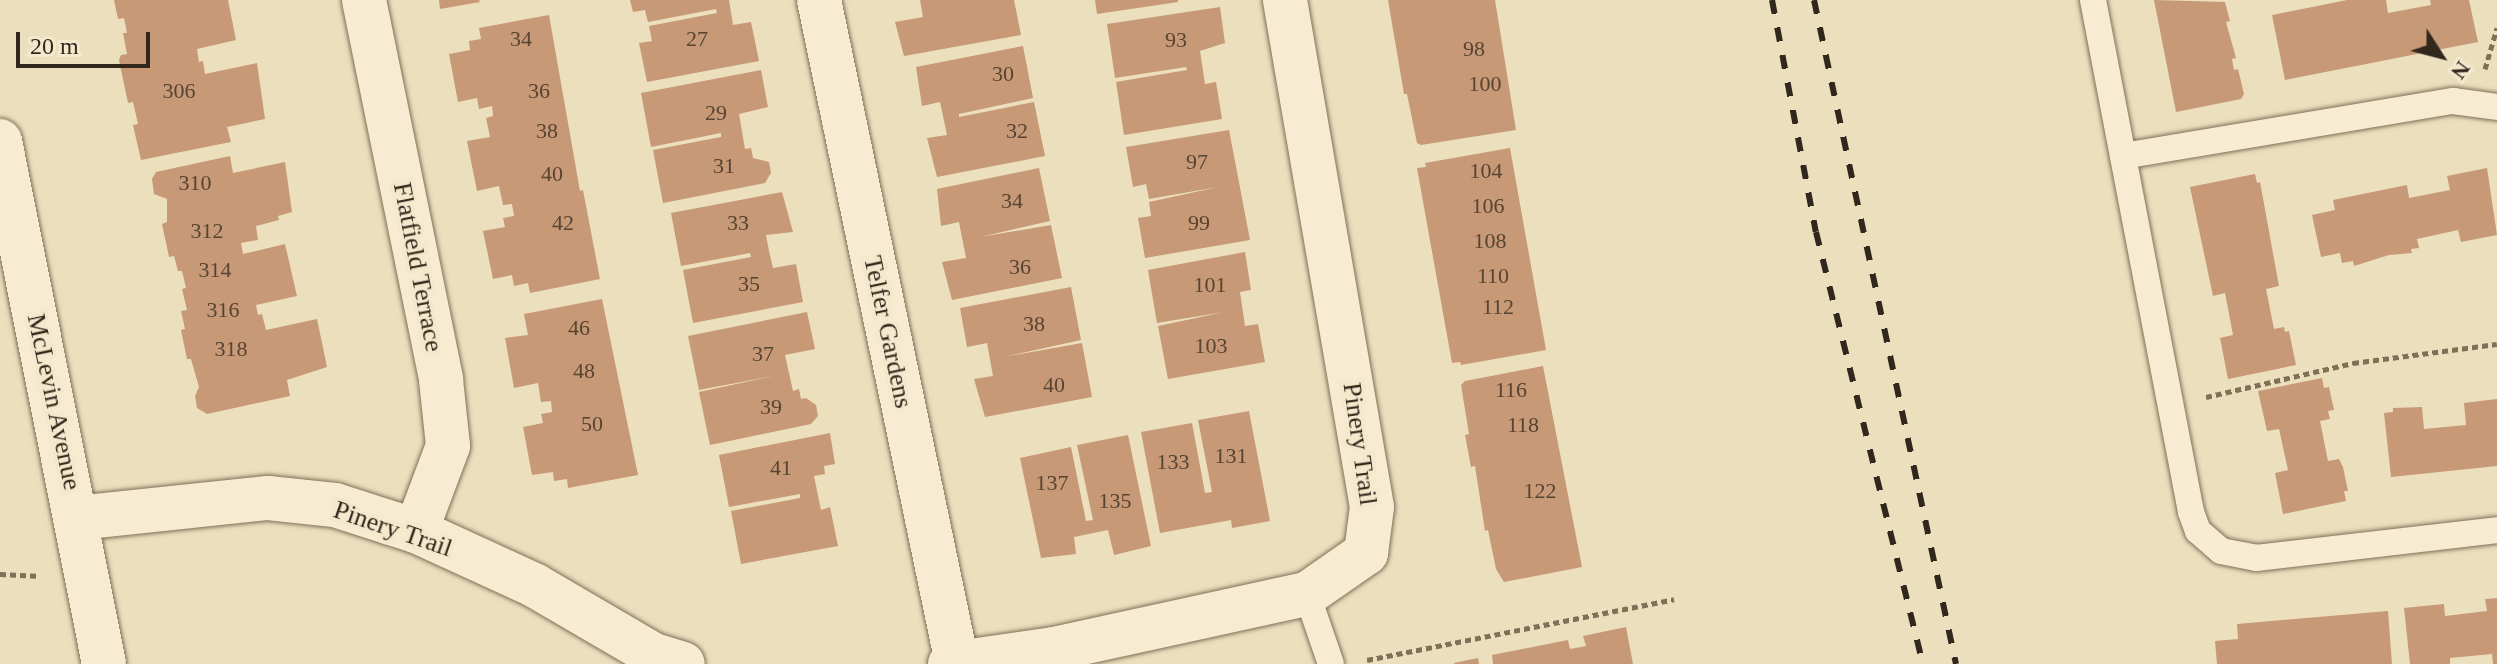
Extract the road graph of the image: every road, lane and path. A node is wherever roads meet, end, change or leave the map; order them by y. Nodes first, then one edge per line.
1 (364, 0) edge
2 (819, 0) edge
3 (1285, 0) edge
4 (2093, 0) edge
5 (2497, 107) edge
6 (0, 141) edge
7 (2123, 156) junction
8 (2497, 344) edge
9 (2170, 403) junction
10 (77, 518) junction
11 (2497, 530) edge
12 (416, 531) junction
13 (1307, 594) junction
14 (1674, 599) dead end
15 (1056, 657) edge
16 (1367, 660) dead end
17 (957, 663) edge
18 (104, 664) edge
19 (683, 664) edge
20 (950, 664) edge
21 (1331, 664) edge

1 - 12 street, Flatfield Terrace
2 - 17 street, Telfer Gardens
3 - 13 street, Pinery Trail
4 - 7 lane
5 - 7 lane
6 - 10 street, McLevin Avenue
7 - 9 lane
8 - 9 path
9 - 11 lane
10 - 12 street, Pinery Trail
10 - 18 street, McLevin Avenue
12 - 19 street, Pinery Trail
13 - 15 street, Pinery Trail
13 - 21 lane
14 - 16 path
15 - 17 street, Pinery Trail
17 - 20 street, Pinery Trail

